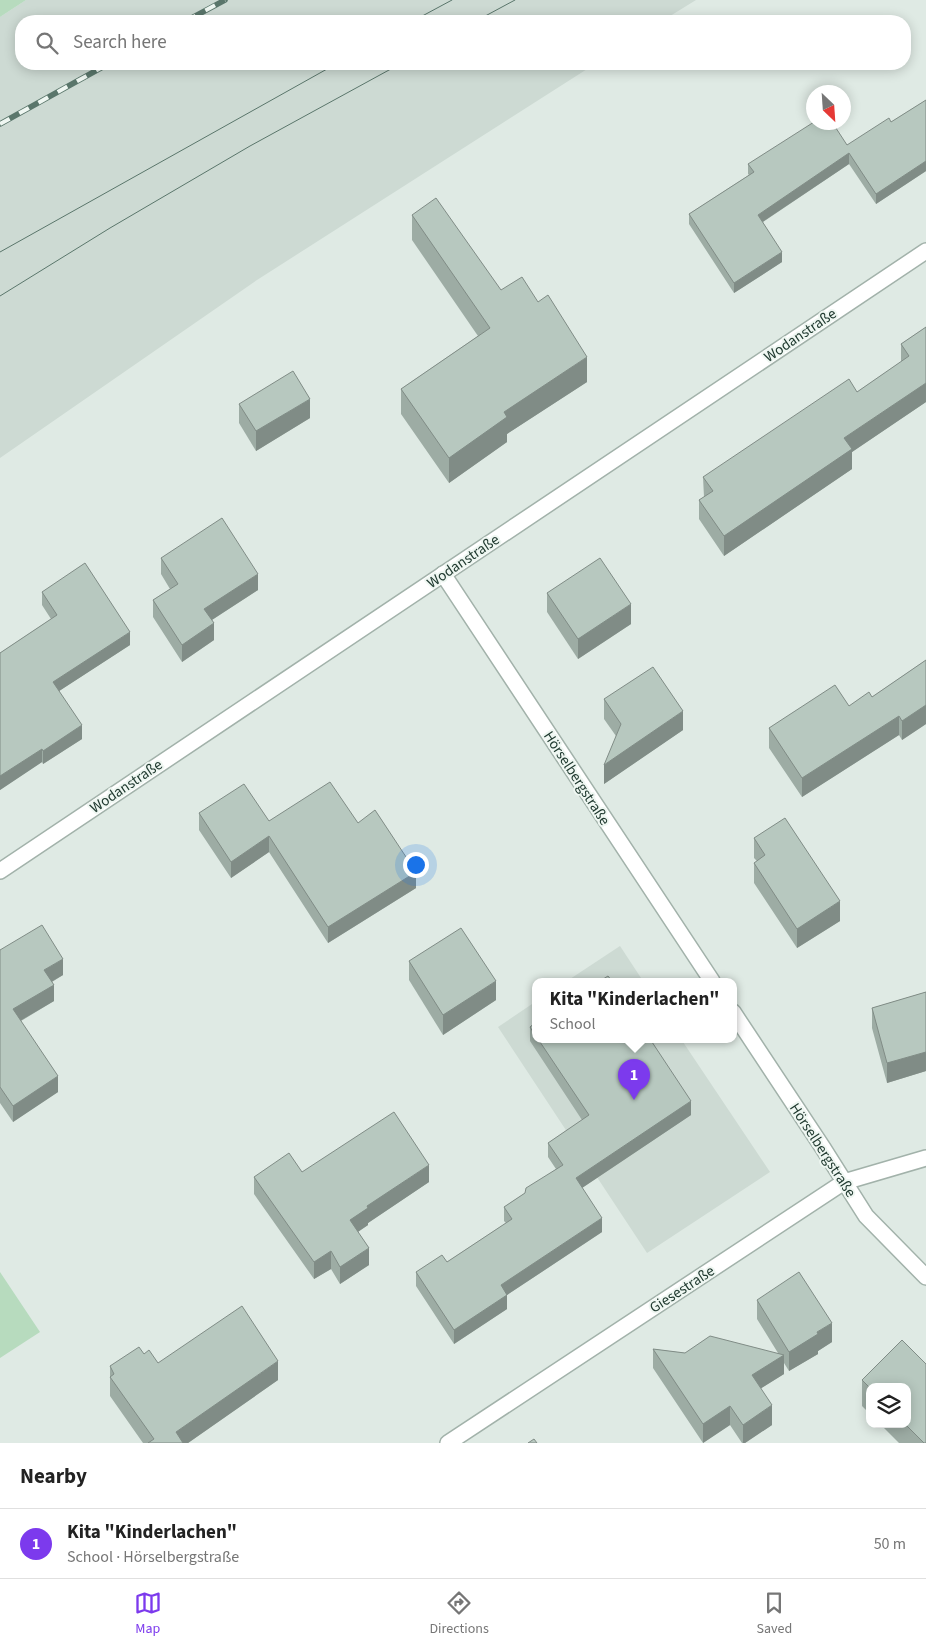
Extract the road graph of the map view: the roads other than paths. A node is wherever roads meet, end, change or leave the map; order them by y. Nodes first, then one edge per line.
1 (926, 251) edge
2 (443, 574) junction
3 (0, 870) edge
4 (710, 978) edge
5 (737, 1018) edge
6 (926, 1158) edge
7 (844, 1182) junction
8 (926, 1277) edge
9 (448, 1443) edge

1 - 2 street, Wodanstraße
2 - 3 street, Wodanstraße
2 - 4 street, Hörselbergstraße
5 - 7 street, Hörselbergstraße
6 - 7 street, Giesestraße
7 - 8 street, Hörselbergstraße
7 - 9 street, Giesestraße

